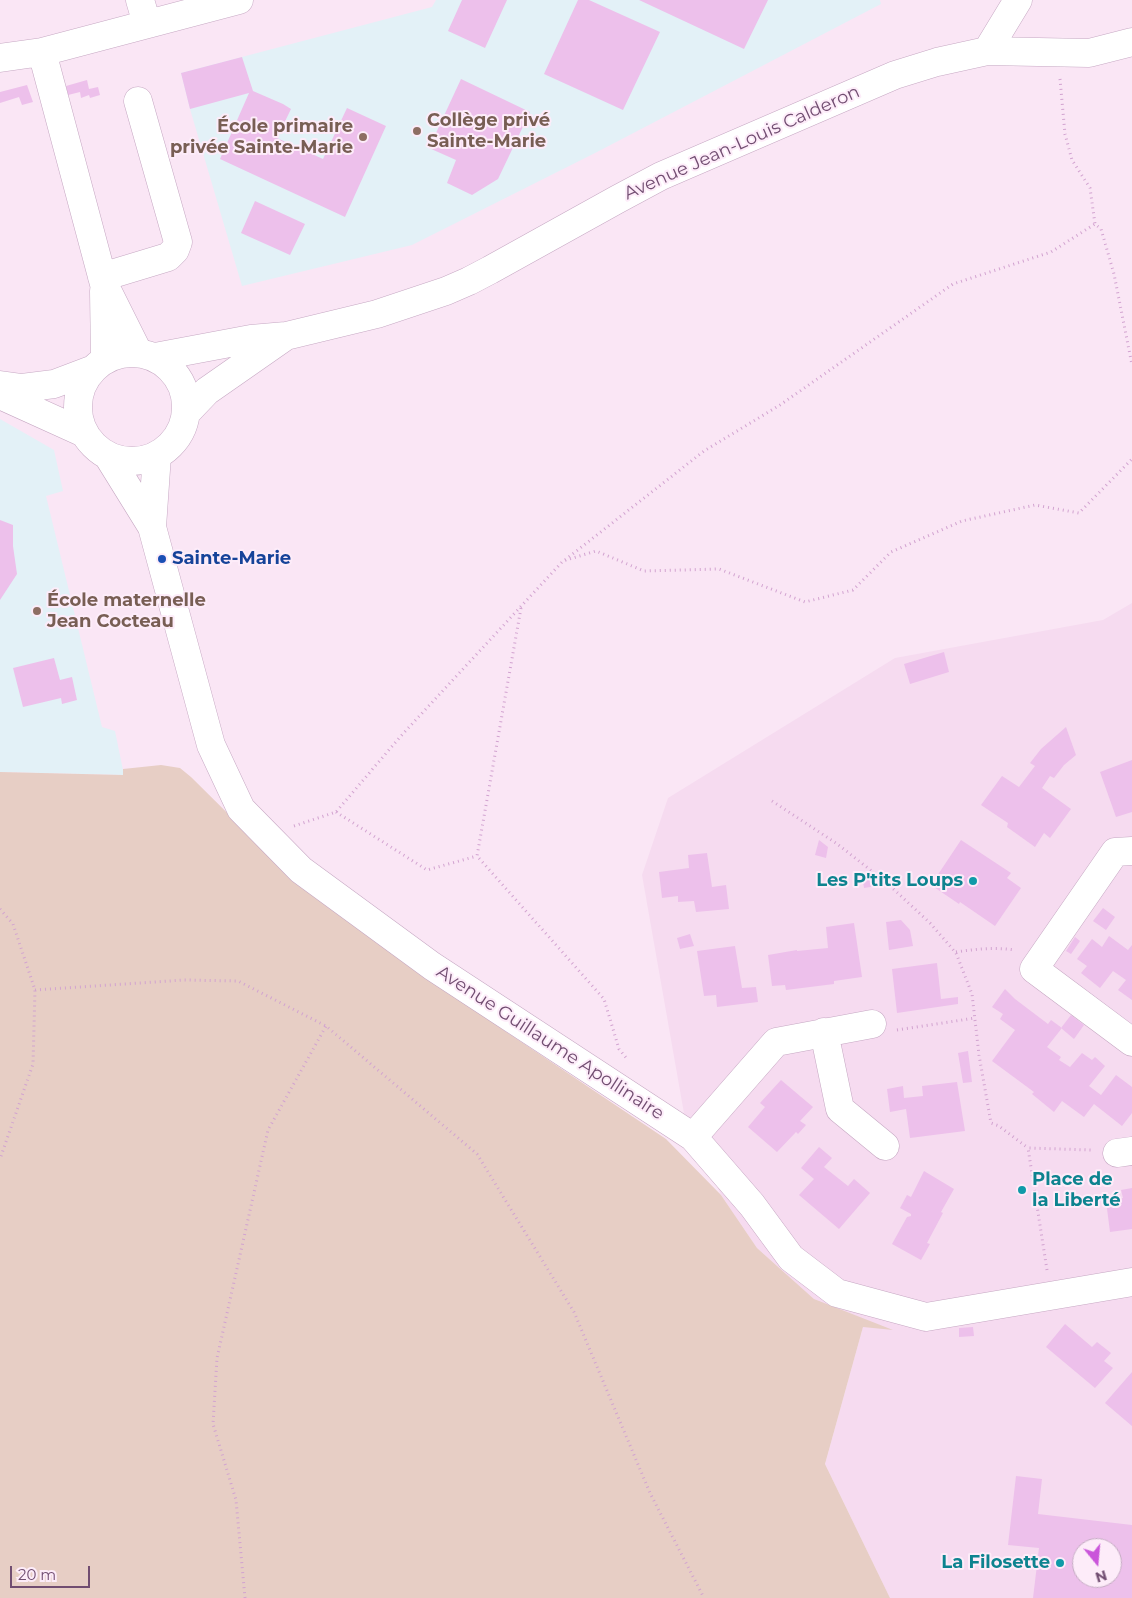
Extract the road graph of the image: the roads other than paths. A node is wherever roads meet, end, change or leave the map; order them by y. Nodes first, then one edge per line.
1 (239, 0) edge
2 (1018, 0) edge
3 (143, 12) edge
4 (1132, 42) edge
5 (987, 51) junction
6 (42, 52) junction
7 (0, 58) edge
8 (138, 100) dead end
9 (103, 281) junction
10 (286, 336) junction
11 (146, 354) junction
12 (98, 365) junction
13 (0, 385) edge
14 (0, 395) edge
15 (186, 413) junction
16 (84, 433) junction
17 (157, 455) junction
18 (108, 456) junction
19 (152, 527) junction
20 (1132, 851) edge
21 (872, 1024) road end
22 (824, 1032) junction
23 (1132, 1042) edge
24 (693, 1137) junction
25 (885, 1146) dead end
26 (1132, 1282) edge

1 - 3 street
2 - 5 street
3 - 6 street
4 - 5 street, Avenue Jean-Louis Calderon
5 - 10 street, Avenue Jean-Louis Calderon
6 - 7 street
6 - 9 street
8 - 9 street
9 - 11 street
9 - 12 street
10 - 11 street, Avenue Jean-Louis Calderon
10 - 15 street, Avenue Jean-Louis Calderon
11 - 12 street, Avenue Jean-Louis Calderon
11 - 15 street, Avenue Jean-Louis Calderon
12 - 13 street, Avenue Jean-Louis Calderon
12 - 16 street
14 - 16 street
15 - 17 street, Avenue Jean-Louis Calderon
16 - 18 street
17 - 18 street, Avenue Jean-Louis Calderon
17 - 19 street, Avenue Guillaume Apollinaire
18 - 19 street, Avenue Guillaume Apollinaire
19 - 24 street, Avenue Guillaume Apollinaire
20 - 23 street
21 - 22 street
22 - 24 street
22 - 25 street
24 - 26 street, Avenue Guillaume Apollinaire

